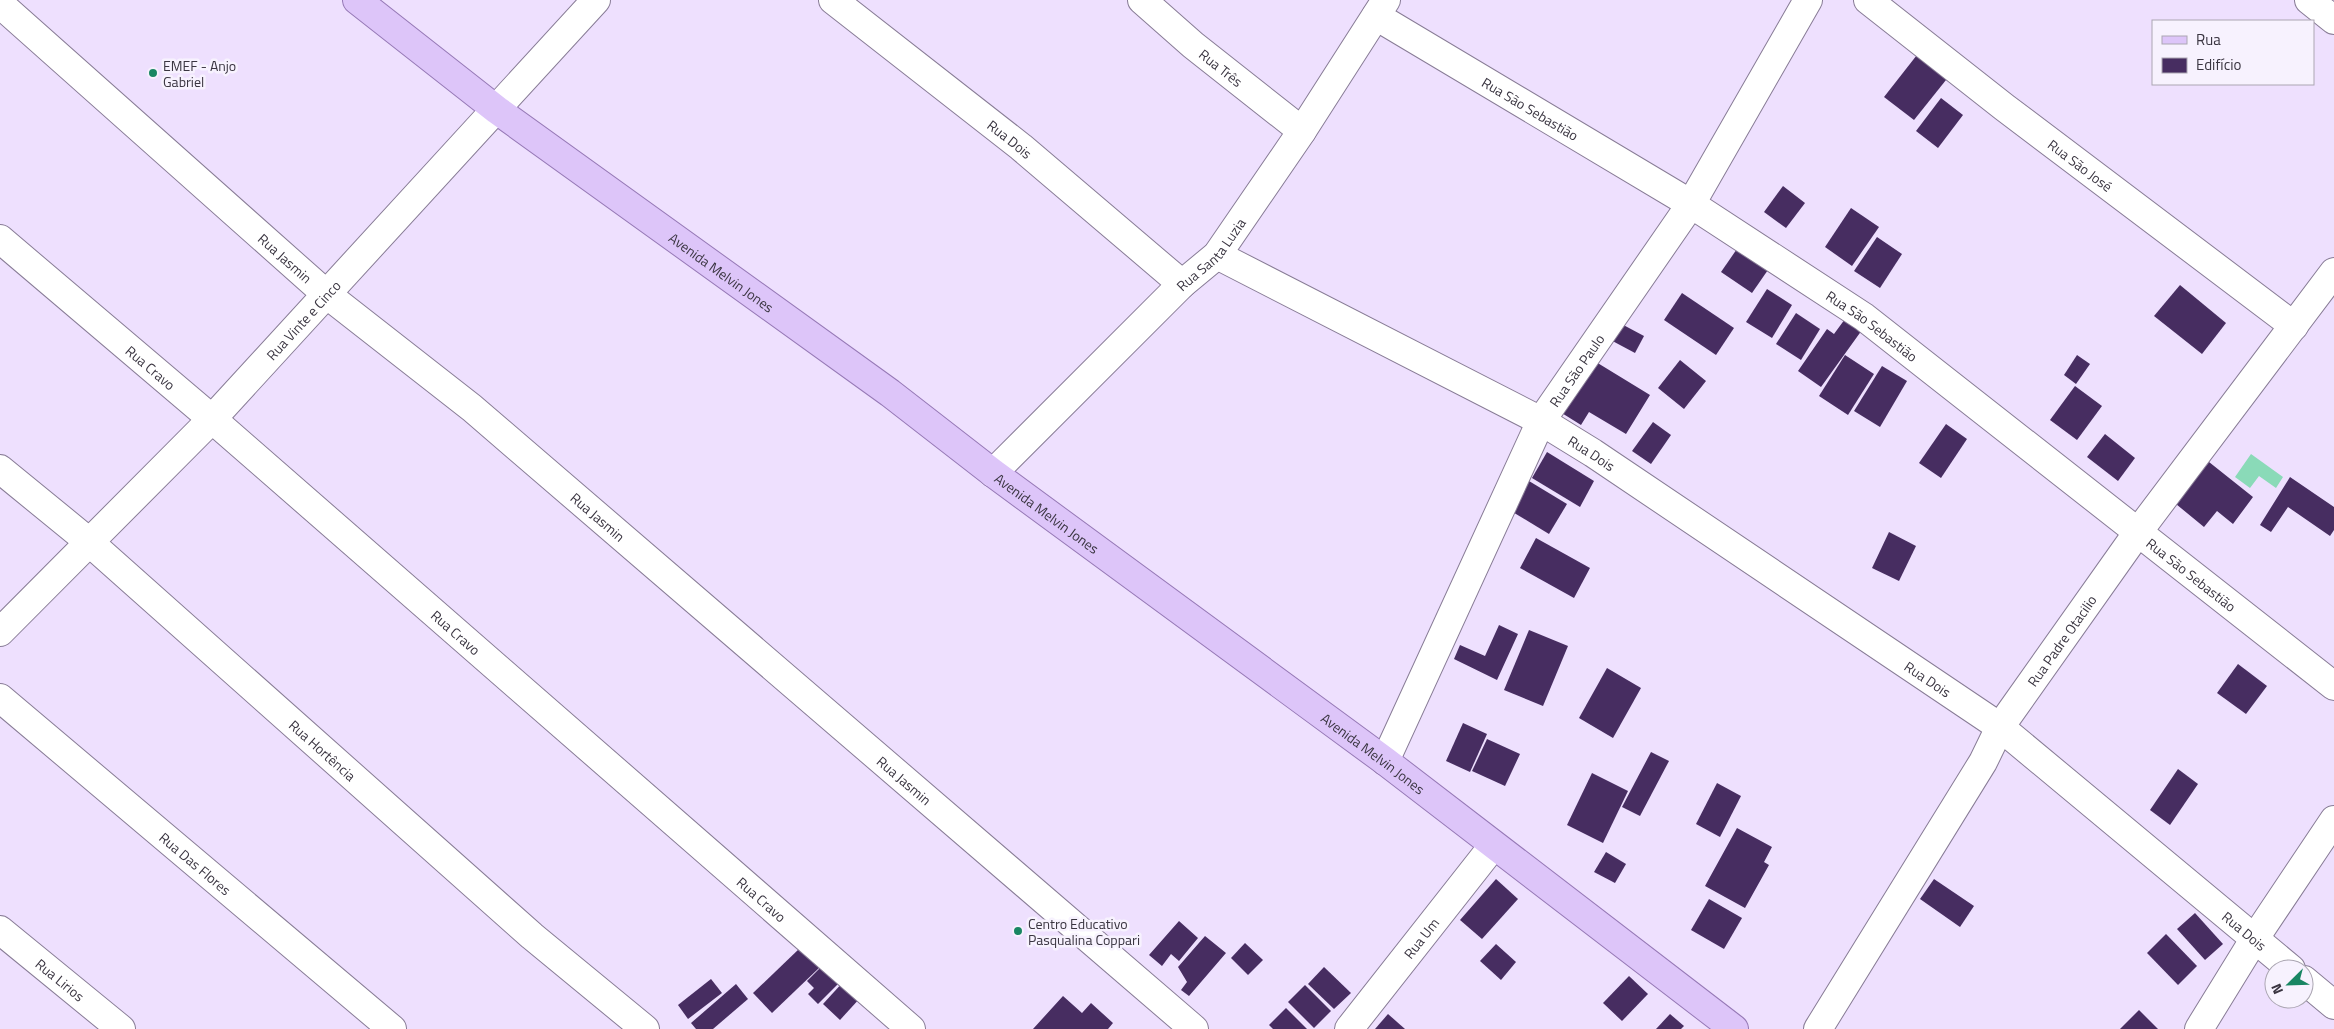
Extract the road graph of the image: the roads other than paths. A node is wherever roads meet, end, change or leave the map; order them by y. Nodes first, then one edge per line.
1 (357, 0) edge
2 (596, 0) edge
3 (833, 0) edge
4 (1142, 0) edge
5 (1808, 0) edge
6 (1868, 0) edge
7 (2309, 0) edge
8 (0, 4) edge
9 (1381, 8) edge
10 (2334, 20) edge
11 (497, 110) junction
12 (1302, 131) junction
13 (1691, 204) junction
14 (0, 239) edge
15 (1218, 255) junction
16 (2334, 272) edge
17 (1182, 284) junction
18 (326, 293) junction
19 (2294, 326) junction
20 (212, 419) junction
21 (1541, 421) junction
22 (0, 469) edge
23 (993, 473) junction
24 (2138, 532) junction
25 (88, 541) junction
26 (0, 632) edge
27 (2334, 686) edge
28 (0, 698) edge
29 (2000, 727) junction
30 (1384, 761) junction
31 (2334, 820) edge
32 (1493, 846) junction
33 (0, 930) edge
34 (2255, 938) junction
35 (2279, 959) edge
36 (2314, 989) edge
37 (2334, 1006) edge
38 (120, 1029) edge
39 (392, 1029) edge
40 (645, 1029) edge
41 (911, 1029) edge
42 (1194, 1029) edge
43 (1349, 1029) edge
44 (1734, 1029) edge
45 (1818, 1029) edge
46 (2199, 1029) edge

1 - 11 main road, Avenida Melvin Jones
2 - 11 street, Rua Vinte e Cinco
3 - 17 street, Rua Dois
4 - 12 street, Rua Três
5 - 13 street, Rua São Paulo
6 - 19 street, Rua São José
7 - 10 street
8 - 18 street, Rua Jasmin
9 - 12 street, Rua Santa Luzia
9 - 13 street, Rua São Sebastião
11 - 18 street, Rua Vinte e Cinco
11 - 23 main road, Avenida Melvin Jones
12 - 15 street, Rua Santa Luzia
13 - 21 street, Rua São Paulo
13 - 24 street, Rua São Sebastião
14 - 20 street, Rua Cravo
15 - 17 street, Rua Santa Luzia
15 - 21 street, Rua Dois
16 - 19 street, Rua Padre Otacilio
17 - 23 street, Rua Santa Luzia
18 - 20 street, Rua Vinte e Cinco
18 - 42 street, Rua Jasmin
19 - 24 street, Rua Padre Otacilio
20 - 25 street, Rua Vinte e Cinco
20 - 41 street, Rua Cravo
21 - 29 street, Rua Dois
21 - 30 street, Rua São Paulo
22 - 25 street, Rua Hortência
23 - 30 main road, Avenida Melvin Jones
24 - 27 street, Rua São Sebastião
24 - 29 street, Rua Padre Otacilio
25 - 26 street, Rua Vinte e Cinco
25 - 40 street, Rua Hortência
28 - 39 street, Rua Das Flores
29 - 34 street, Rua Dois
29 - 45 street, Rua Padre Otacilio
30 - 32 main road, Avenida Melvin Jones
31 - 34 street
32 - 43 street, Rua Um
32 - 44 main road, Avenida Melvin Jones
33 - 38 street, Rua Lirios
34 - 35 street, Rua Dois
34 - 46 street
36 - 37 street

